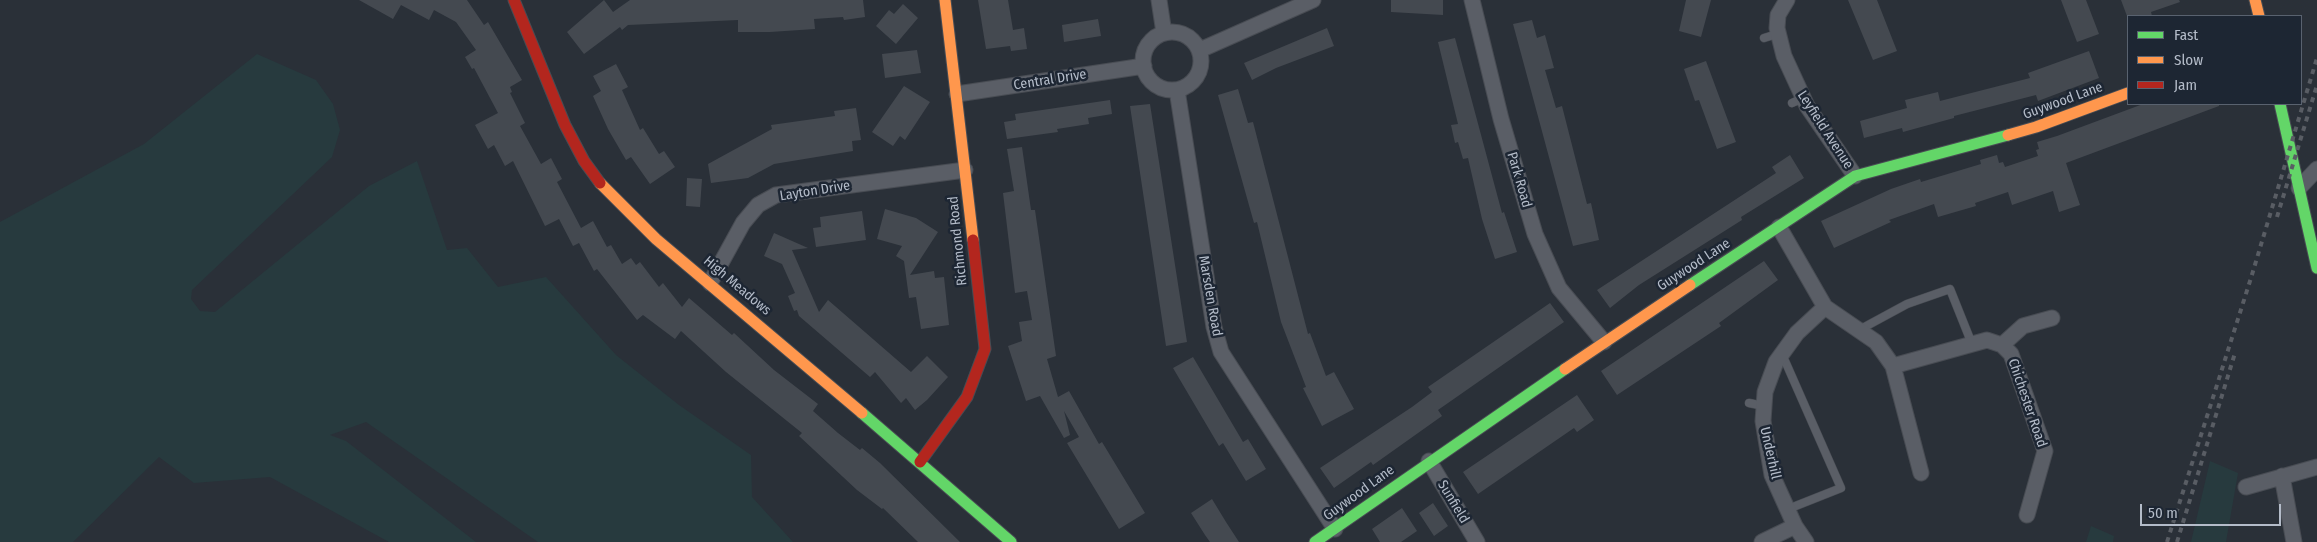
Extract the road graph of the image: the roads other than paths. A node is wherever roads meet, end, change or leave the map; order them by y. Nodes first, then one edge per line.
1 (514, 0) edge
2 (945, 0) edge
3 (1159, 0) edge
4 (1313, 0) edge
5 (1472, 0) edge
6 (1787, 0) edge
7 (2255, 0) edge
8 (2259, 15) edge
9 (1164, 33) junction
10 (1200, 50) junction
11 (1144, 66) junction
12 (1177, 90) junction
13 (2127, 93) edge
14 (957, 94) junction
15 (2280, 105) edge
16 (2317, 168) edge
17 (965, 170) junction
18 (1855, 176) junction
19 (2299, 188) junction
20 (1779, 227) junction
21 (2317, 268) edge
22 (710, 283) junction
23 (1825, 307) junction
24 (2052, 318) dead end
25 (1859, 330) junction
26 (1604, 342) junction
27 (1972, 344) junction
28 (2002, 344) junction
29 (1782, 353) junction
30 (1893, 366) junction
31 (1429, 461) junction
32 (920, 462) junction
33 (2317, 467) edge
34 (1921, 474) dead end
35 (2282, 476) junction
36 (2246, 487) dead end
37 (1788, 509) junction
38 (2027, 514) dead end
39 (1795, 526) junction
40 (1335, 529) junction
41 (1011, 542) edge
42 (1316, 542) edge
43 (1478, 542) edge
44 (1762, 542) edge
45 (1806, 542) edge
46 (2294, 542) edge

1 - 22 street, High Meadows
2 - 14 street, Richmond Road
3 - 9 street
4 - 10 street
5 - 26 street, Park Road
6 - 18 street, Leyfield Avenue
7 - 8 street
9 - 10 street
9 - 11 street
10 - 12 street
11 - 12 street
11 - 14 street, Central Drive
12 - 40 street, Marsden Road
13 - 18 street, Guywood Lane
14 - 17 street, Richmond Road
15 - 19 street
16 - 19 street
17 - 22 street, Layton Drive
17 - 32 street, Richmond Road
18 - 20 street, Guywood Lane
19 - 21 street
20 - 23 street
20 - 26 street, Guywood Lane
22 - 32 street, High Meadows
23 - 25 street
23 - 29 street, Underhill
24 - 28 street
25 - 27 lane
25 - 30 street
26 - 31 street, Guywood Lane
27 - 28 street, Chichester Road
27 - 30 street, Chichester Road
28 - 38 street, Chichester Road
29 - 37 street, Underhill
29 - 37 lane
30 - 34 street
31 - 40 street, Guywood Lane
31 - 43 street, Sunfield
32 - 41 street, High Meadows
33 - 35 street
35 - 36 street
35 - 46 street
37 - 39 street, Underhill
39 - 44 street
39 - 45 street, Underhill
40 - 42 street, Guywood Lane

